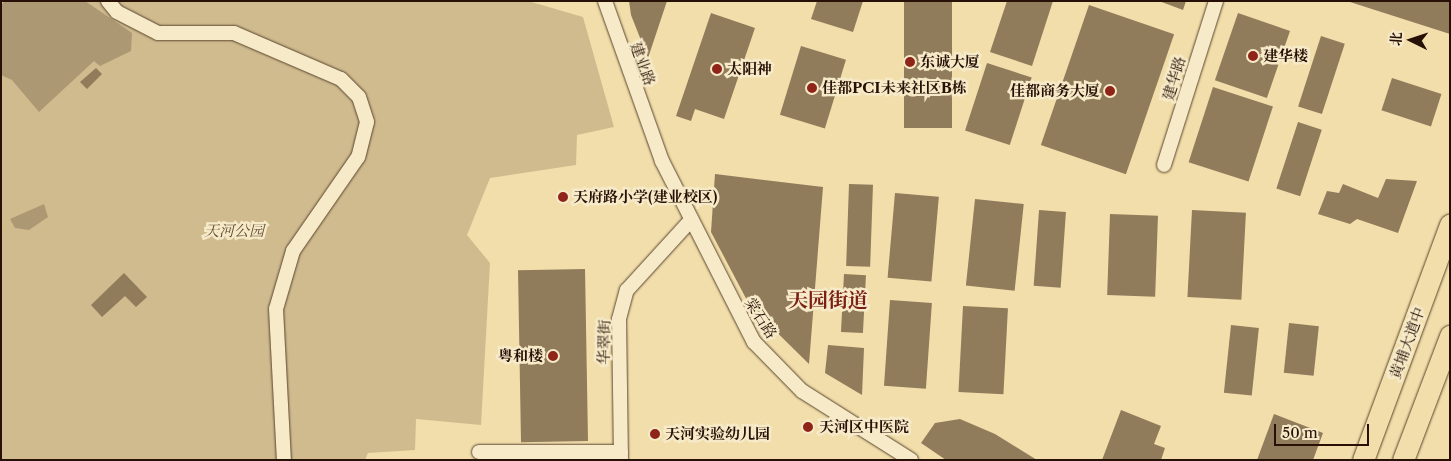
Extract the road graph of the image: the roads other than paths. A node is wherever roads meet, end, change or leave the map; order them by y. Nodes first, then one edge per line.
1 (108, 1) edge
2 (605, 1) edge
3 (1216, 1) edge
4 (652, 136) joint
5 (1164, 165) dead end
6 (691, 220) junction
7 (1450, 225) edge
8 (1450, 336) edge
9 (479, 452) dead end
10 (621, 456) edge
11 (284, 460) edge
12 (911, 460) edge
13 (1363, 460) edge
14 (1403, 460) edge

1 - 11 street
2 - 4 street, 建业路
3 - 5 street, 建华路
4 - 6 street, 棠石路
6 - 10 street, 华翠街
6 - 12 street, 棠石路
7 - 13 main road, 黄埔大道中
8 - 14 main road
9 - 10 street

